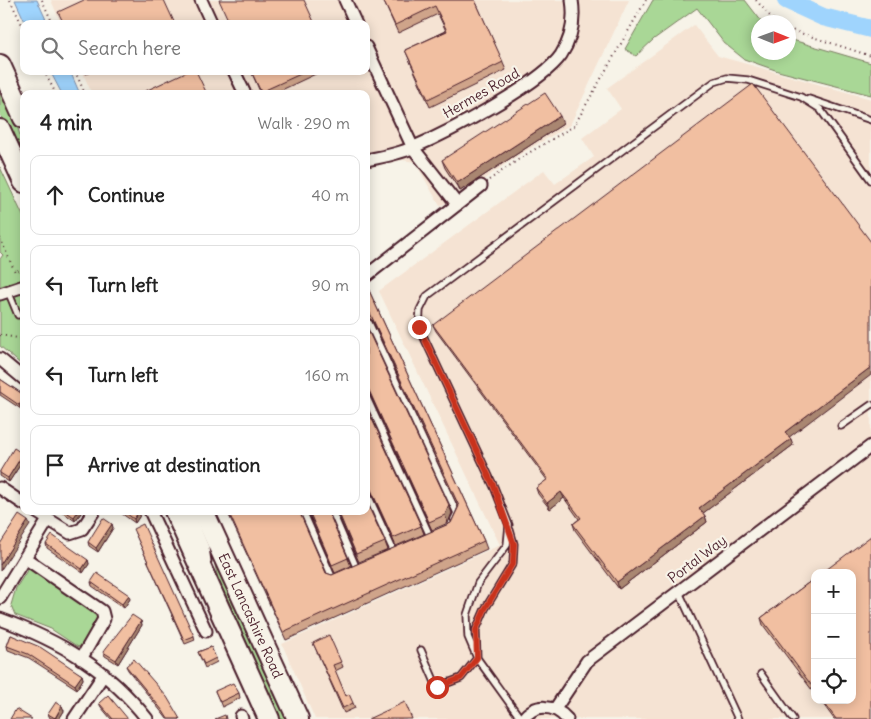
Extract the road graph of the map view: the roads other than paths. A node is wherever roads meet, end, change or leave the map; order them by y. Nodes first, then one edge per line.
1 (201, 0) edge
2 (345, 0) edge
3 (572, 0) edge
4 (210, 20) edge
5 (354, 20) edge
6 (370, 56) edge
7 (0, 65) edge
8 (236, 75) edge
9 (243, 90) edge
10 (801, 97) junction
11 (20, 110) edge
12 (871, 120) edge
13 (0, 130) edge
14 (413, 148) junction
15 (370, 159) edge
16 (20, 173) edge
17 (871, 180) edge
18 (481, 186) road end
19 (457, 204) junction
20 (370, 273) edge
21 (20, 285) edge
22 (4, 292) edge
23 (18, 315) dead end
24 (370, 325) edge
25 (0, 359) edge
26 (20, 376) edge
27 (370, 405) edge
28 (871, 405) edge
29 (841, 426) dead end
30 (871, 446) edge
31 (0, 488) edge
32 (370, 500) edge
33 (20, 501) edge
34 (41, 515) edge
35 (91, 515) edge
36 (152, 515) edge
37 (177, 515) edge
38 (189, 515) edge
39 (205, 515) edge
40 (305, 515) edge
41 (334, 515) edge
42 (48, 520) junction
43 (509, 526) junction
44 (452, 527) edge
45 (437, 533) edge
46 (430, 536) junction
47 (421, 540) edge
48 (403, 548) edge
49 (394, 552) junction
50 (386, 555) edge
51 (25, 558) junction
52 (364, 565) edge
53 (357, 569) junction
54 (349, 572) edge
55 (341, 576) edge
56 (211, 590) junction
57 (679, 592) junction
58 (0, 598) edge
59 (0, 619) edge
60 (206, 631) dead end
61 (421, 650) dead end
62 (477, 658) junction
63 (81, 659) junction
64 (104, 674) junction
65 (760, 674) dead end
66 (555, 709) junction
67 (74, 719) edge
68 (147, 719) edge
69 (269, 719) edge
70 (298, 719) edge
71 (522, 719) edge
72 (566, 719) edge
73 (738, 719) edge
74 (793, 719) edge

1 - 4 street
2 - 5 street
3 - 14 street, Hermes Road
6 - 14 street
7 - 11 highway
8 - 9 street
10 - 12 lane
10 - 17 lane
10 - 43 lane
13 - 16 highway
14 - 15 street, Hermes Road
14 - 19 street
18 - 19 street
19 - 20 street
21 - 22 street
22 - 23 lane
24 - 44 lane
25 - 26 street
27 - 46 lane
28 - 29 lane
30 - 57 street, Portal Way
31 - 33 street
32 - 49 lane
34 - 42 street
35 - 42 street
36 - 60 street
37 - 56 highway, East Lancashire Road
38 - 56 street
39 - 70 highway, East Lancashire Road
40 - 55 lane
41 - 53 lane
42 - 51 street
43 - 62 lane
43 - 62 lane
45 - 46 lane
46 - 47 lane
48 - 49 lane
49 - 50 lane
51 - 58 street
51 - 63 street
52 - 53 lane
53 - 54 lane
56 - 69 highway, East Lancashire Road
57 - 66 street, Portal Way
57 - 73 lane
59 - 63 street
61 - 62 lane
62 - 71 lane
63 - 64 street
64 - 67 street
64 - 68 street
65 - 74 lane
66 - 71 street
66 - 72 street

